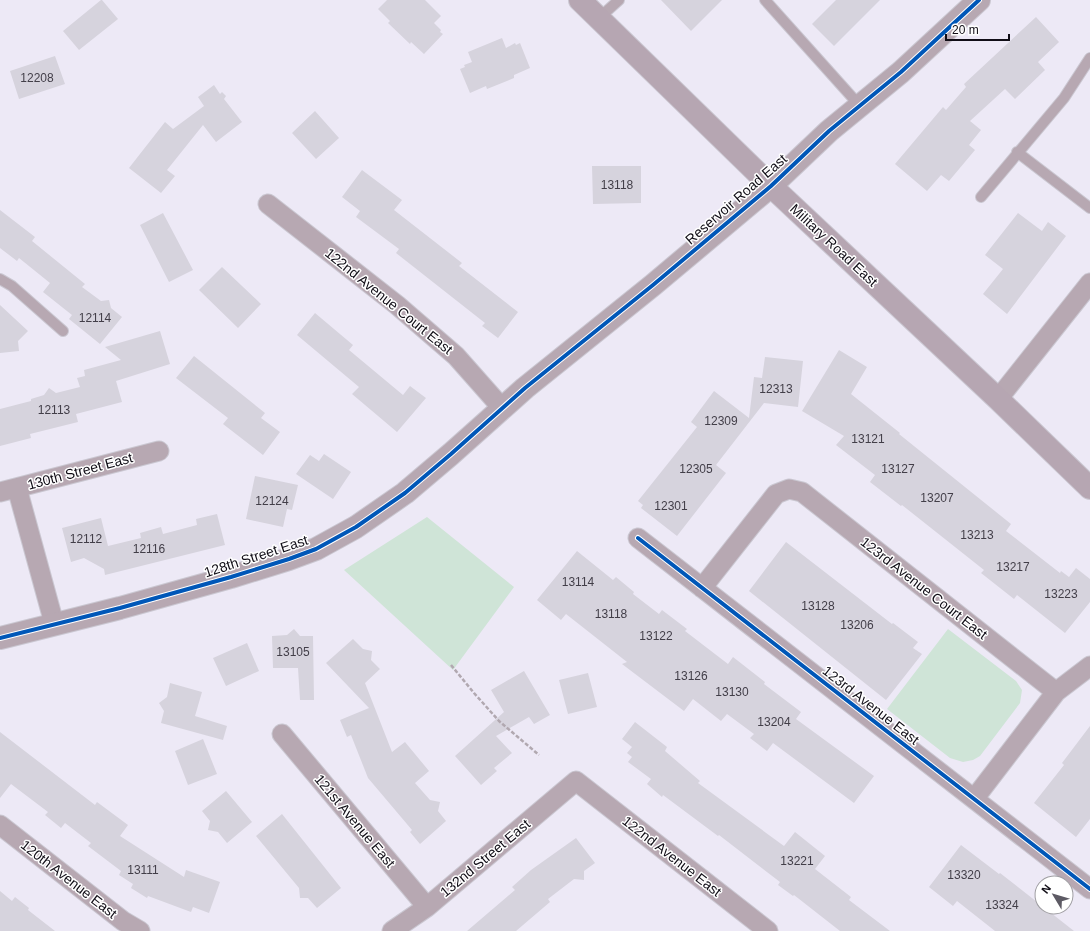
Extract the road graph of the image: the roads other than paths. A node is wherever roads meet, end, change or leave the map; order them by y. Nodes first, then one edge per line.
1 (580, 0) edge
2 (619, 0) edge
3 (765, 0) edge
4 (979, 0) edge
5 (598, 18) junction
6 (1090, 58) edge
7 (860, 106) junction
8 (1017, 152) junction
9 (770, 186) junction
10 (981, 197) dead end
11 (268, 204) dead end
12 (1090, 208) edge
13 (0, 280) edge
14 (1090, 283) edge
15 (63, 331) dead end
16 (998, 399) junction
17 (502, 408) junction
18 (159, 451) dead end
19 (1090, 488) edge
20 (9, 490) edge
21 (638, 538) dead end
22 (702, 588) junction
23 (54, 623) junction
24 (0, 638) edge
25 (1090, 666) edge
26 (1056, 692) junction
27 (282, 734) dead end
28 (576, 781) joint
29 (974, 799) junction
30 (0, 825) edge
31 (1090, 889) edge
32 (427, 907) junction
33 (140, 931) edge
34 (392, 931) edge
35 (768, 931) edge

1 - 5 main road, Military Road East
2 - 5 lane
3 - 7 lane
4 - 7 street, Reservoir Road East
5 - 9 main road, Military Road East
6 - 8 lane
7 - 9 street, Reservoir Road East
8 - 10 lane
8 - 12 lane
9 - 16 main road, Military Road East
9 - 17 street, Reservoir Road East
11 - 17 street, 122nd Avenue Court East
13 - 15 lane
14 - 16 street
16 - 19 main road, Military Road East
17 - 23 street, 128th Street East
18 - 20 street, 130th Street East
20 - 23 street
21 - 22 street, 123rd Avenue East
22 - 26 street, 123rd Avenue Court East
22 - 29 street, 123rd Avenue East
23 - 24 street, 128th Street East
25 - 26 street
26 - 29 street
27 - 32 street, 121st Avenue East
28 - 32 street, 132nd Street East
28 - 35 street, 122nd Avenue East
29 - 31 street, 123rd Avenue East
30 - 33 street, 120th Avenue East
32 - 34 street, 132nd Street East

